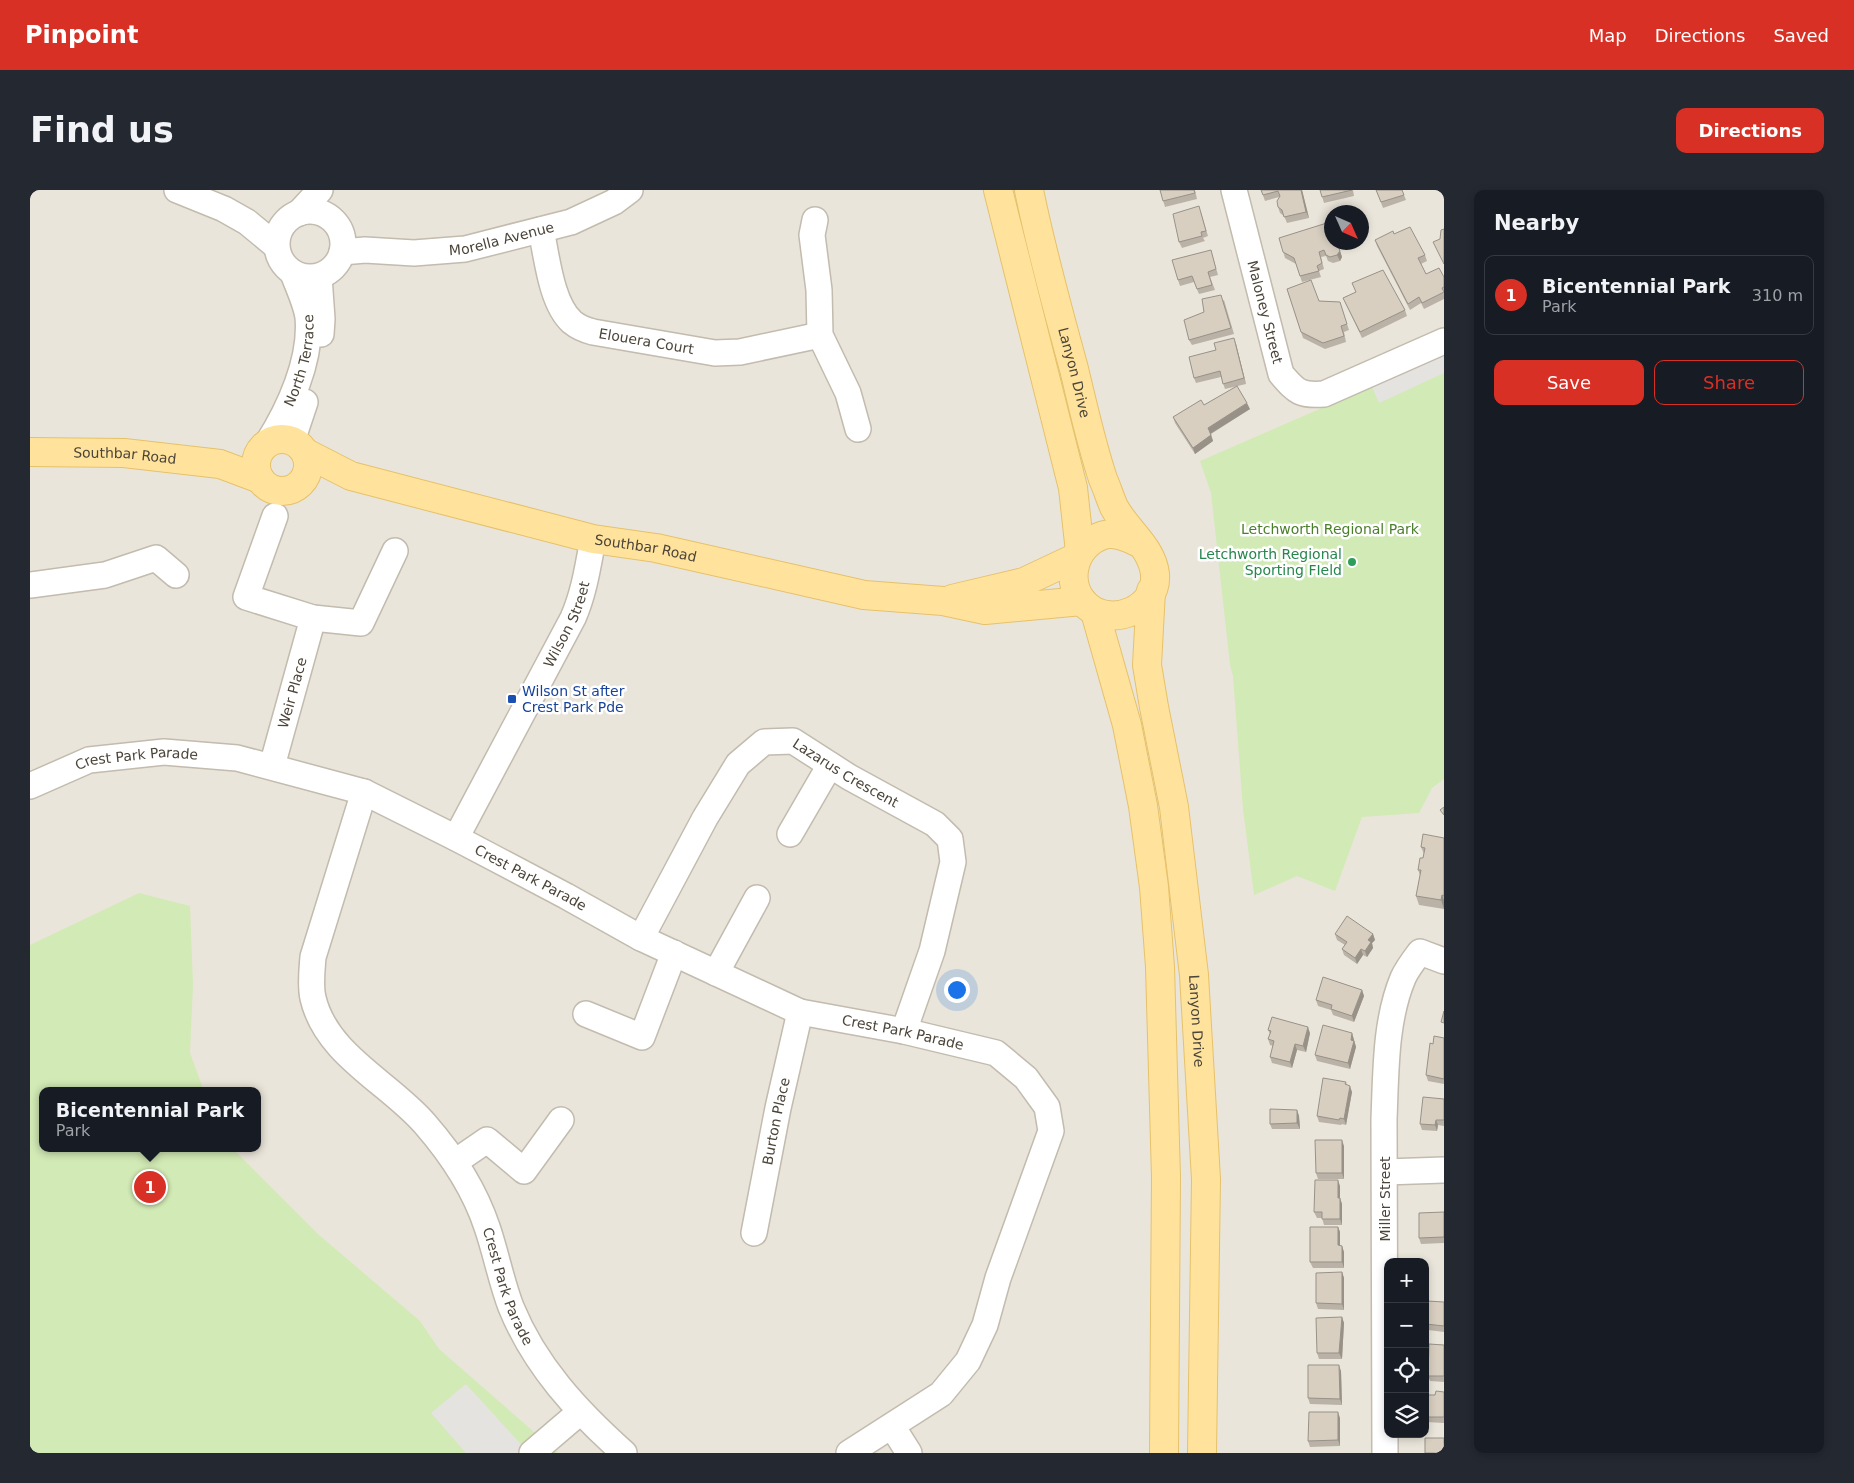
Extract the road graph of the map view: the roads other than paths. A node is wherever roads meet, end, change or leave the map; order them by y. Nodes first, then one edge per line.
1 (177, 190) edge
2 (630, 190) edge
3 (998, 190) edge
4 (1029, 190) edge
5 (1234, 190) edge
6 (302, 213) edge
7 (815, 220) dead end
8 (541, 230) junction
9 (350, 247) junction
10 (293, 273) junction
11 (319, 277) junction
12 (820, 335) junction
13 (1444, 341) edge
14 (858, 429) dead end
15 (30, 452) edge
16 (276, 455) junction
17 (351, 476) junction
18 (301, 483) junction
19 (275, 516) dead end
20 (593, 539) junction
21 (1141, 544) junction
22 (395, 551) dead end
23 (1079, 554) junction
24 (176, 574) dead end
25 (30, 585) edge
26 (1152, 591) junction
27 (944, 601) junction
28 (1088, 606) junction
29 (312, 618) junction
30 (830, 765) junction
31 (272, 766) junction
32 (30, 786) edge
33 (364, 792) junction
34 (790, 834) dead end
35 (456, 838) junction
36 (757, 898) dead end
37 (641, 938) junction
38 (674, 953) junction
39 (1444, 961) edge
40 (716, 973) junction
41 (800, 1012) junction
42 (586, 1014) dead end
43 (904, 1031) junction
44 (561, 1120) dead end
45 (456, 1162) junction
46 (1444, 1170) edge
47 (1385, 1172) junction
48 (754, 1232) dead end
49 (580, 1412) junction
50 (892, 1426) junction
51 (532, 1453) edge
52 (624, 1453) edge
53 (849, 1453) edge
54 (909, 1453) edge
55 (1164, 1453) edge
56 (1202, 1453) edge
57 (1385, 1453) edge

1 - 6 street
2 - 8 street, Morella Avenue
3 - 23 main road, Lanyon Drive
4 - 21 main road, Lanyon Drive
5 - 13 street, Maloney Street
6 - 9 street
6 - 10 street
7 - 12 street
8 - 9 street, Morella Avenue
8 - 12 street, Elouera Court
9 - 11 street
10 - 11 street
10 - 16 street, North Terrace
11 - 16 street, North Terrace
12 - 14 street
15 - 16 main road, Southbar Road
16 - 17 main road, Southbar Road
16 - 18 main road
16 - 18 main road, Southbar Road
17 - 18 main road, Southbar Road
17 - 20 main road, Southbar Road
19 - 29 street
20 - 27 main road, Southbar Road
20 - 35 street, Wilson Street
21 - 23 main road
21 - 26 main road
22 - 29 street
23 - 27 main road, Southbar Road
23 - 28 main road
24 - 25 street
26 - 28 main road
26 - 56 main road, Lanyon Drive
27 - 28 main road, Southbar Road
28 - 55 main road
29 - 31 street, Weir Place
30 - 34 street
30 - 37 street, Lazarus Crescent
30 - 43 street, Lazarus Crescent
31 - 32 street, Crest Park Parade
31 - 33 street, Crest Park Parade
33 - 35 street, Crest Park Parade
33 - 45 street, Crest Park Parade
35 - 37 street, Crest Park Parade
36 - 40 street
37 - 38 street, Crest Park Parade
38 - 40 street, Crest Park Parade
38 - 42 street
39 - 47 street, Miller Street
40 - 41 street, Crest Park Parade
41 - 43 street, Crest Park Parade
41 - 48 street, Burton Place
43 - 50 street, Crest Park Parade
44 - 45 street
45 - 49 street, Crest Park Parade
46 - 47 street
47 - 57 street, Miller Street
49 - 51 street
49 - 52 street, Crest Park Parade
50 - 53 street, Crest Park Parade
50 - 54 street

